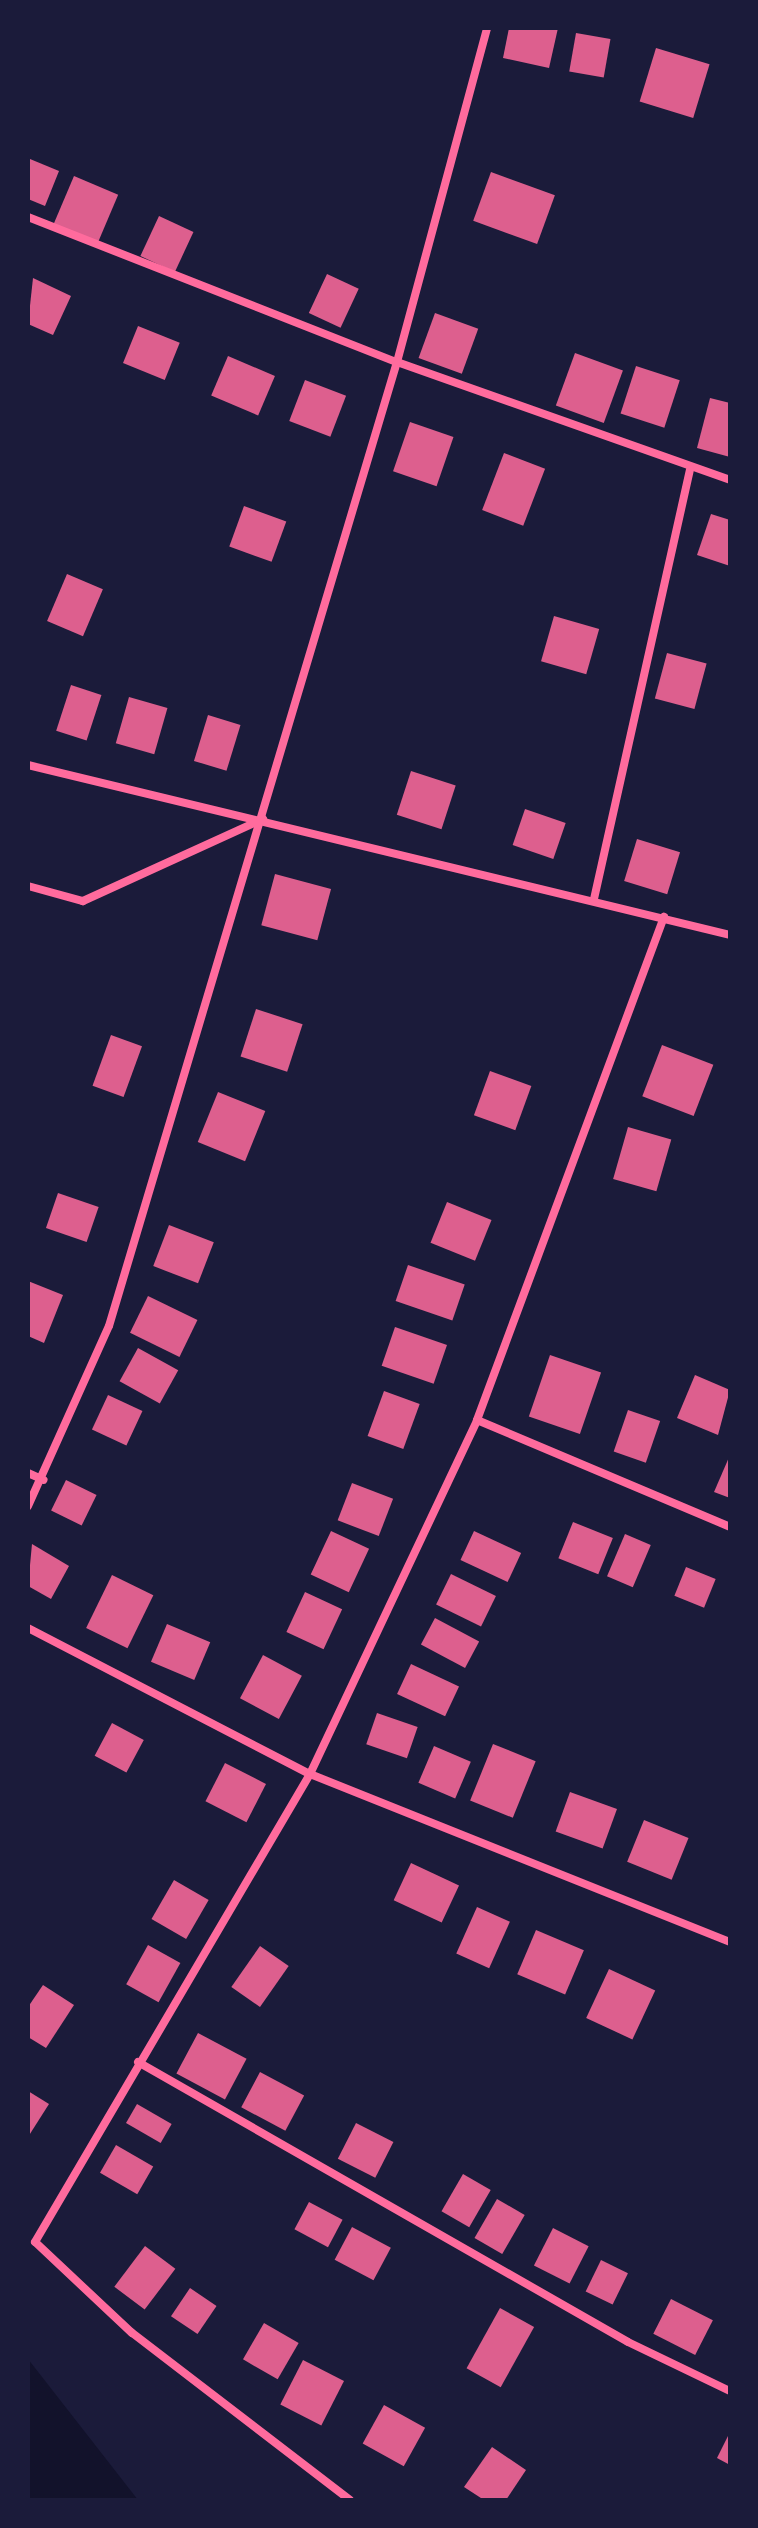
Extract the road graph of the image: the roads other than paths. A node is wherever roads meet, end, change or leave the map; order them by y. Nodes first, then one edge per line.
1 (487, 28) edge
2 (28, 217) edge
3 (397, 362) junction
4 (690, 470) junction
5 (730, 480) edge
6 (28, 765) edge
7 (263, 819) junction
8 (28, 886) edge
9 (594, 899) junction
10 (664, 917) junction
11 (730, 935) edge
12 (477, 1420) junction
13 (28, 1473) edge
14 (44, 1480) junction
15 (28, 1506) edge
16 (730, 1527) edge
17 (28, 1628) edge
18 (310, 1774) junction
19 (730, 1942) edge
20 (138, 2062) junction
21 (730, 2391) edge
22 (350, 2500) edge

1 - 3 street
2 - 3 street
3 - 4 street
3 - 7 street
4 - 5 street
4 - 9 street
6 - 7 street
7 - 8 street
7 - 9 street
7 - 14 street
9 - 10 street
10 - 11 street
10 - 12 street
12 - 16 street
12 - 18 street
13 - 14 street
14 - 15 street
17 - 18 street
18 - 19 street
18 - 20 street
20 - 21 street
20 - 22 street

